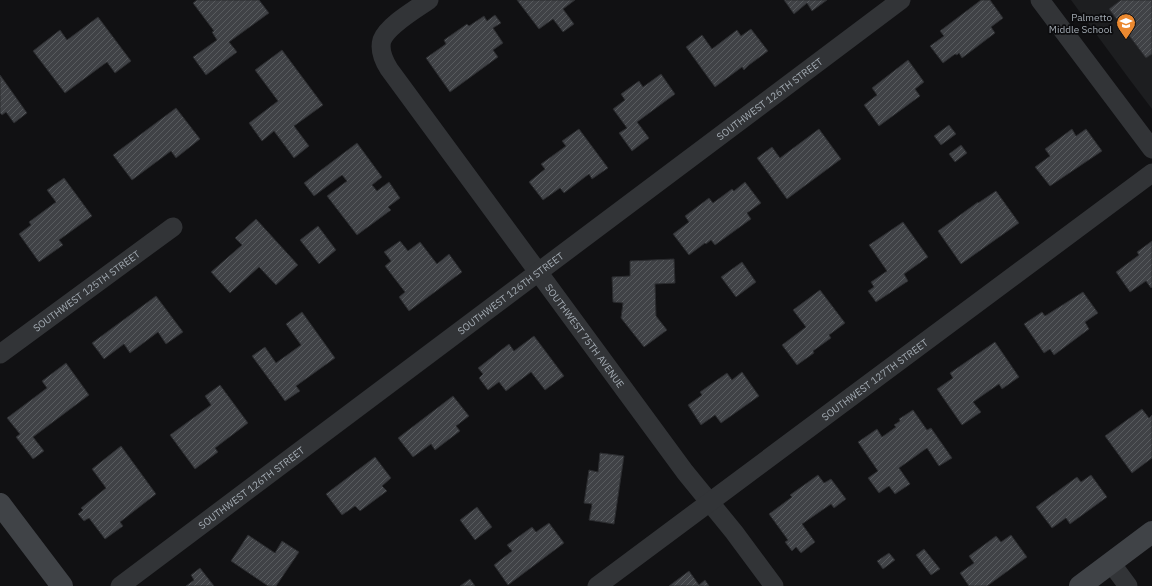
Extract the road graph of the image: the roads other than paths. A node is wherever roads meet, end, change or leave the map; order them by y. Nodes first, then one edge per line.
1 (429, 0) edge
2 (901, 0) edge
3 (1040, 0) edge
4 (1152, 149) edge
5 (1152, 173) edge
6 (173, 227) dead end
7 (538, 272) junction
8 (0, 354) edge
9 (710, 502) junction
10 (0, 504) edge
11 (1152, 532) edge
12 (1111, 563) junction
13 (62, 586) edge
14 (120, 586) edge
15 (597, 586) edge
16 (774, 586) edge
17 (1080, 586) edge
18 (1128, 586) edge

1 - 7 street, SOUTHWEST 75TH AVENUE
2 - 7 street, SOUTHWEST 126TH STREET
3 - 4 street
5 - 9 street, SOUTHWEST 127TH STREET
6 - 8 street, SOUTHWEST 125TH STREET
7 - 9 street, SOUTHWEST 75TH AVENUE
7 - 14 street, SOUTHWEST 126TH STREET
9 - 15 street, SOUTHWEST 127TH STREET
9 - 16 street, SOUTHWEST 75TH AVENUE
10 - 13 street
11 - 12 street
12 - 17 street
12 - 18 street

